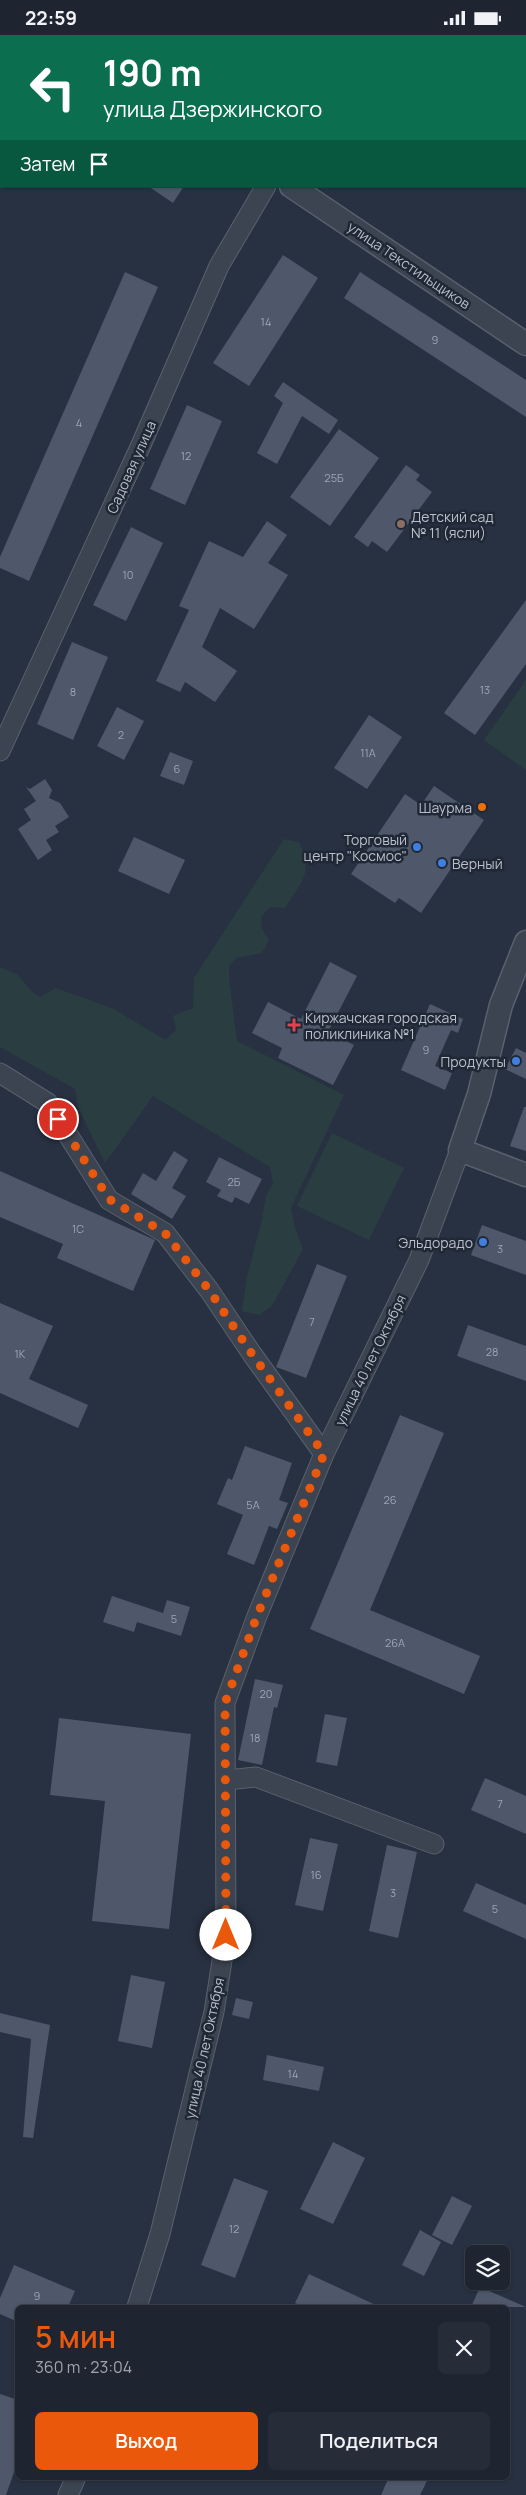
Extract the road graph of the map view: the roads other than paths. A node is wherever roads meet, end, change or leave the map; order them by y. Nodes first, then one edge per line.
1 (265, 187) edge
2 (292, 187) edge
3 (526, 344) edge
4 (0, 751) edge
5 (526, 942) edge
6 (0, 1073) edge
7 (460, 1150) junction
8 (526, 1175) edge
9 (324, 1454) junction
10 (227, 1780) junction
11 (434, 1844) dead end
12 (138, 2305) edge
13 (75, 2480) edge
14 (68, 2495) edge

1 - 4 street, Садовая улица
2 - 3 street, улица Текстильщиков
5 - 7 street, улица 40 лет Октября
6 - 9 street
7 - 8 street
7 - 9 street, улица 40 лет Октября
9 - 10 street, улица 40 лет Октября
10 - 11 street
10 - 12 street, улица 40 лет Октября
13 - 14 street

